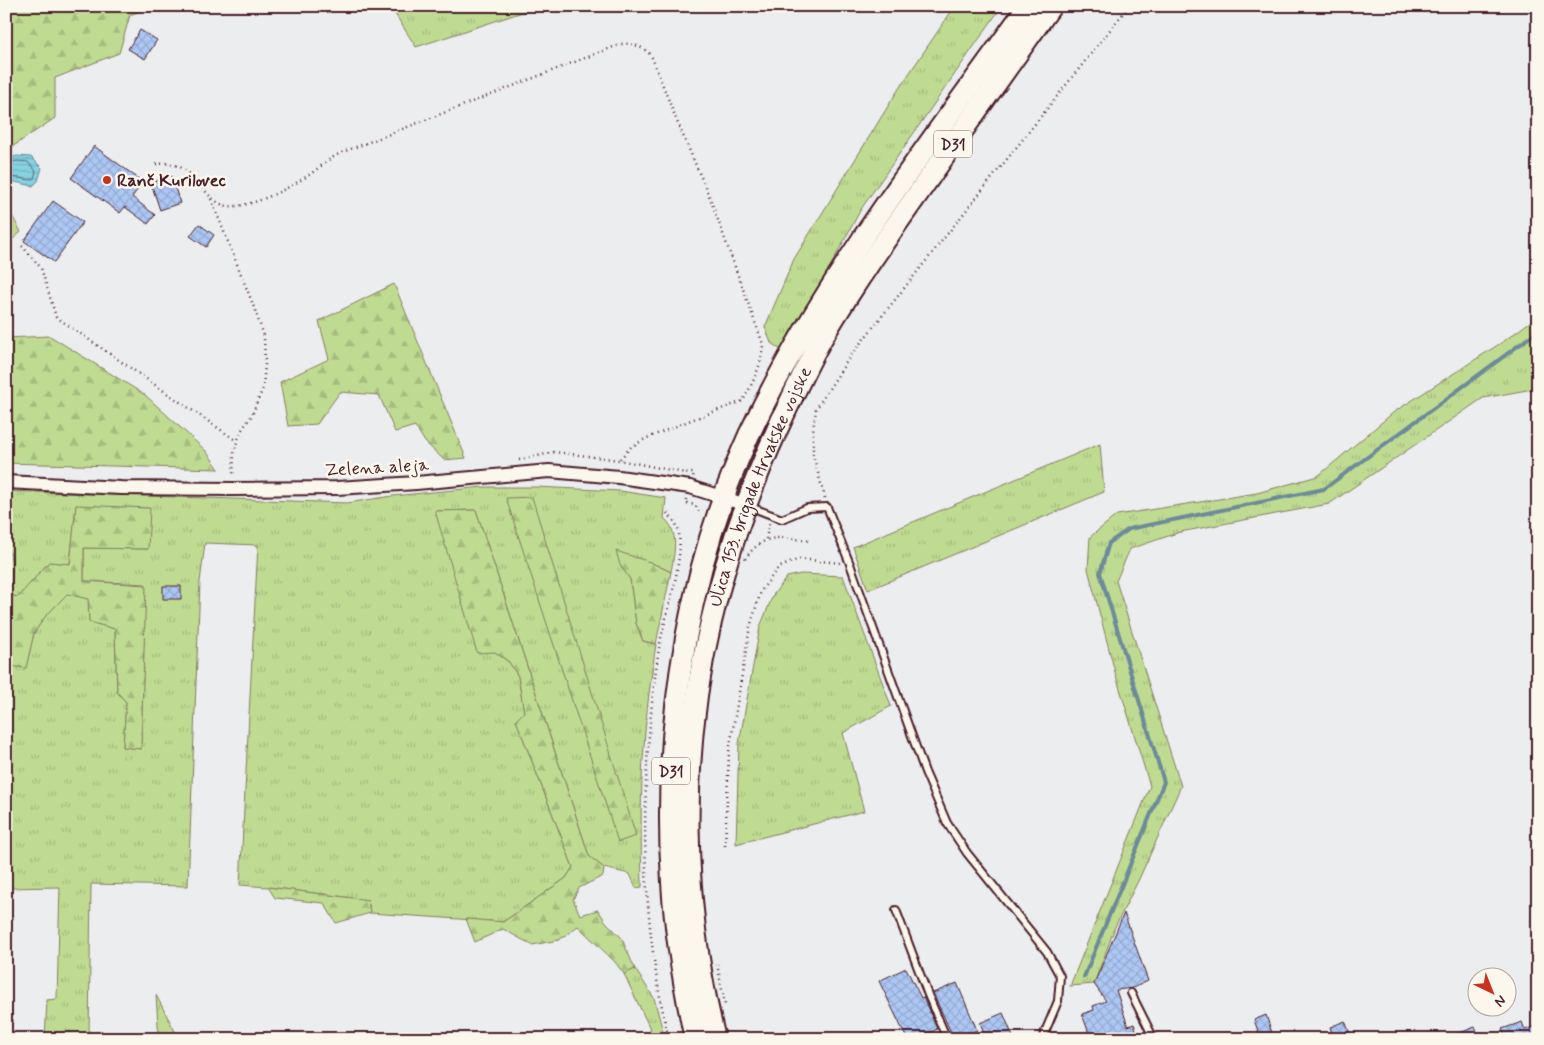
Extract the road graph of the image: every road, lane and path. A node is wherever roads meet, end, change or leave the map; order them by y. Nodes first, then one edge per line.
1 (1028, 6) edge
2 (1051, 6) edge
3 (1130, 6) edge
4 (156, 164) dead end
5 (210, 198) junction
6 (22, 246) dead end
7 (237, 441) junction
8 (619, 460) dead end
9 (6, 482) edge
10 (233, 489) junction
11 (724, 497) junction
12 (746, 505) junction
13 (827, 507) junction
14 (771, 515) junction
15 (766, 539) junction
16 (810, 541) dead end
17 (742, 564) dead end
18 (850, 564) junction
19 (725, 846) dead end
20 (896, 910) dead end
21 (715, 961) dead end
22 (1131, 993) dead end
23 (727, 1013) dead end
24 (694, 1039) edge
25 (715, 1039) edge
26 (949, 1039) edge
27 (1042, 1039) edge
28 (1154, 1039) edge

1 - 11 main road, Ulica 153. brigade Hrvatske vojske / D31
2 - 12 main road, Ulica 153. brigade Hrvatske vojske / D31
3 - 13 path
4 - 5 path
5 - 7 path
5 - 8 path
6 - 7 path
7 - 10 path
9 - 10 street, Zelena aleja
10 - 11 street, Zelena aleja
11 - 12 street, Zelena aleja
11 - 24 main road, Ulica 153. brigade Hrvatske vojske / D31
12 - 14 lane
12 - 25 main road, Ulica 153. brigade Hrvatske vojske / D31
13 - 14 lane
13 - 18 lane
14 - 15 path
15 - 16 path
15 - 17 path
18 - 19 path
18 - 27 lane
20 - 26 lane
21 - 23 path
22 - 28 lane

